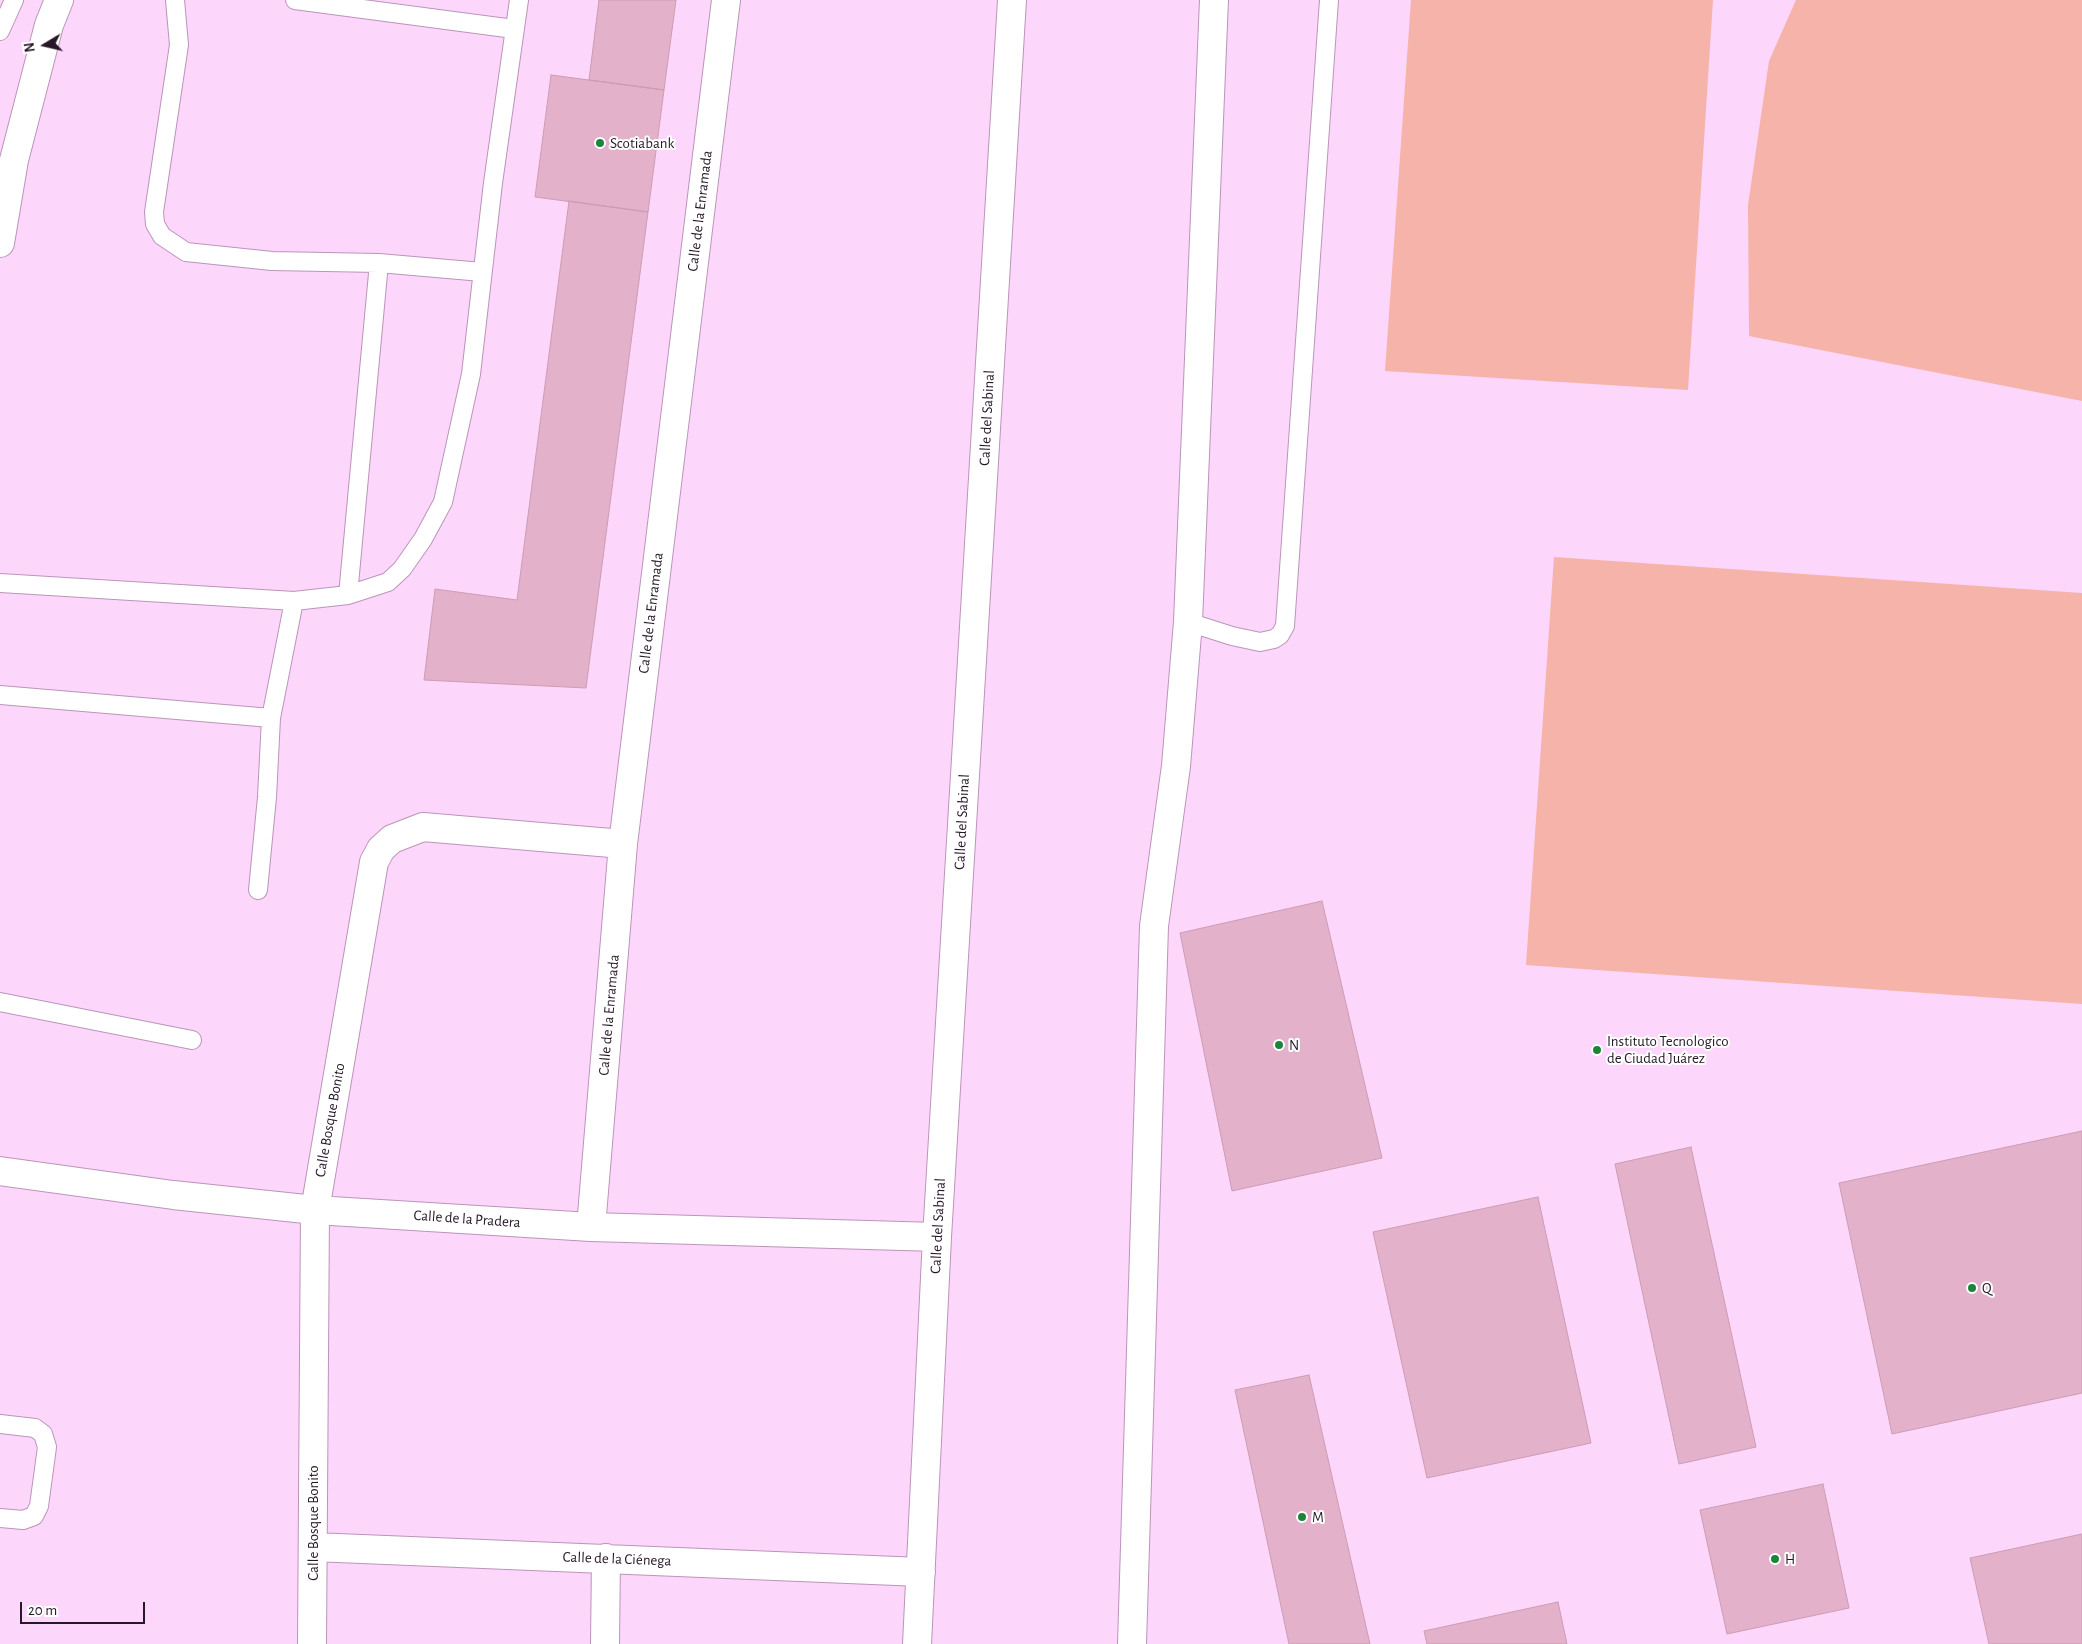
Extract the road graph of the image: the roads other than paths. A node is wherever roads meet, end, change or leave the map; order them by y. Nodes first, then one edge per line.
1 (14, 0) edge
2 (59, 0) edge
3 (176, 0) edge
4 (295, 0) edge
5 (519, 0) edge
6 (726, 0) edge
7 (1012, 0) edge
8 (1214, 0) edge
9 (1329, 0) edge
10 (514, 29) junction
11 (0, 30) edge
12 (0, 243) edge
13 (379, 263) junction
14 (482, 272) junction
15 (0, 583) edge
16 (348, 595) junction
17 (294, 601) junction
18 (1188, 622) junction
19 (0, 695) edge
20 (270, 718) junction
21 (623, 844) junction
22 (258, 890) dead end
23 (0, 1002) edge
24 (192, 1040) dead end
25 (0, 1171) edge
26 (315, 1210) junction
27 (591, 1227) junction
28 (937, 1237) junction
29 (0, 1424) edge
30 (0, 1518) edge
31 (313, 1547) junction
32 (606, 1558) junction
33 (921, 1572) junction
34 (312, 1644) edge
35 (605, 1644) edge
36 (917, 1644) edge
37 (1132, 1644) edge

1 - 11 lane
2 - 12 street
3 - 13 lane
4 - 10 lane
5 - 10 lane
6 - 21 street, Calle de la Enramada
7 - 28 street, Calle del Sabinal
8 - 18 street
9 - 18 lane
10 - 14 lane
13 - 14 lane
13 - 16 lane
14 - 16 lane
15 - 17 lane
16 - 17 lane
17 - 20 lane
18 - 37 street
19 - 20 lane
20 - 22 lane
21 - 26 street, Calle Bosque Bonito
21 - 27 street, Calle de la Enramada
23 - 24 lane
25 - 26 street, Calle de la Pradera
26 - 27 street, Calle de la Pradera
26 - 31 street, Calle Bosque Bonito
27 - 28 street, Calle de la Pradera
28 - 33 street, Calle del Sabinal
29 - 30 lane
31 - 32 street, Calle de la Ciénega
31 - 34 street, Calle Bosque Bonito
32 - 33 street, Calle de la Ciénega
32 - 35 street
33 - 36 street, Calle del Sabinal

